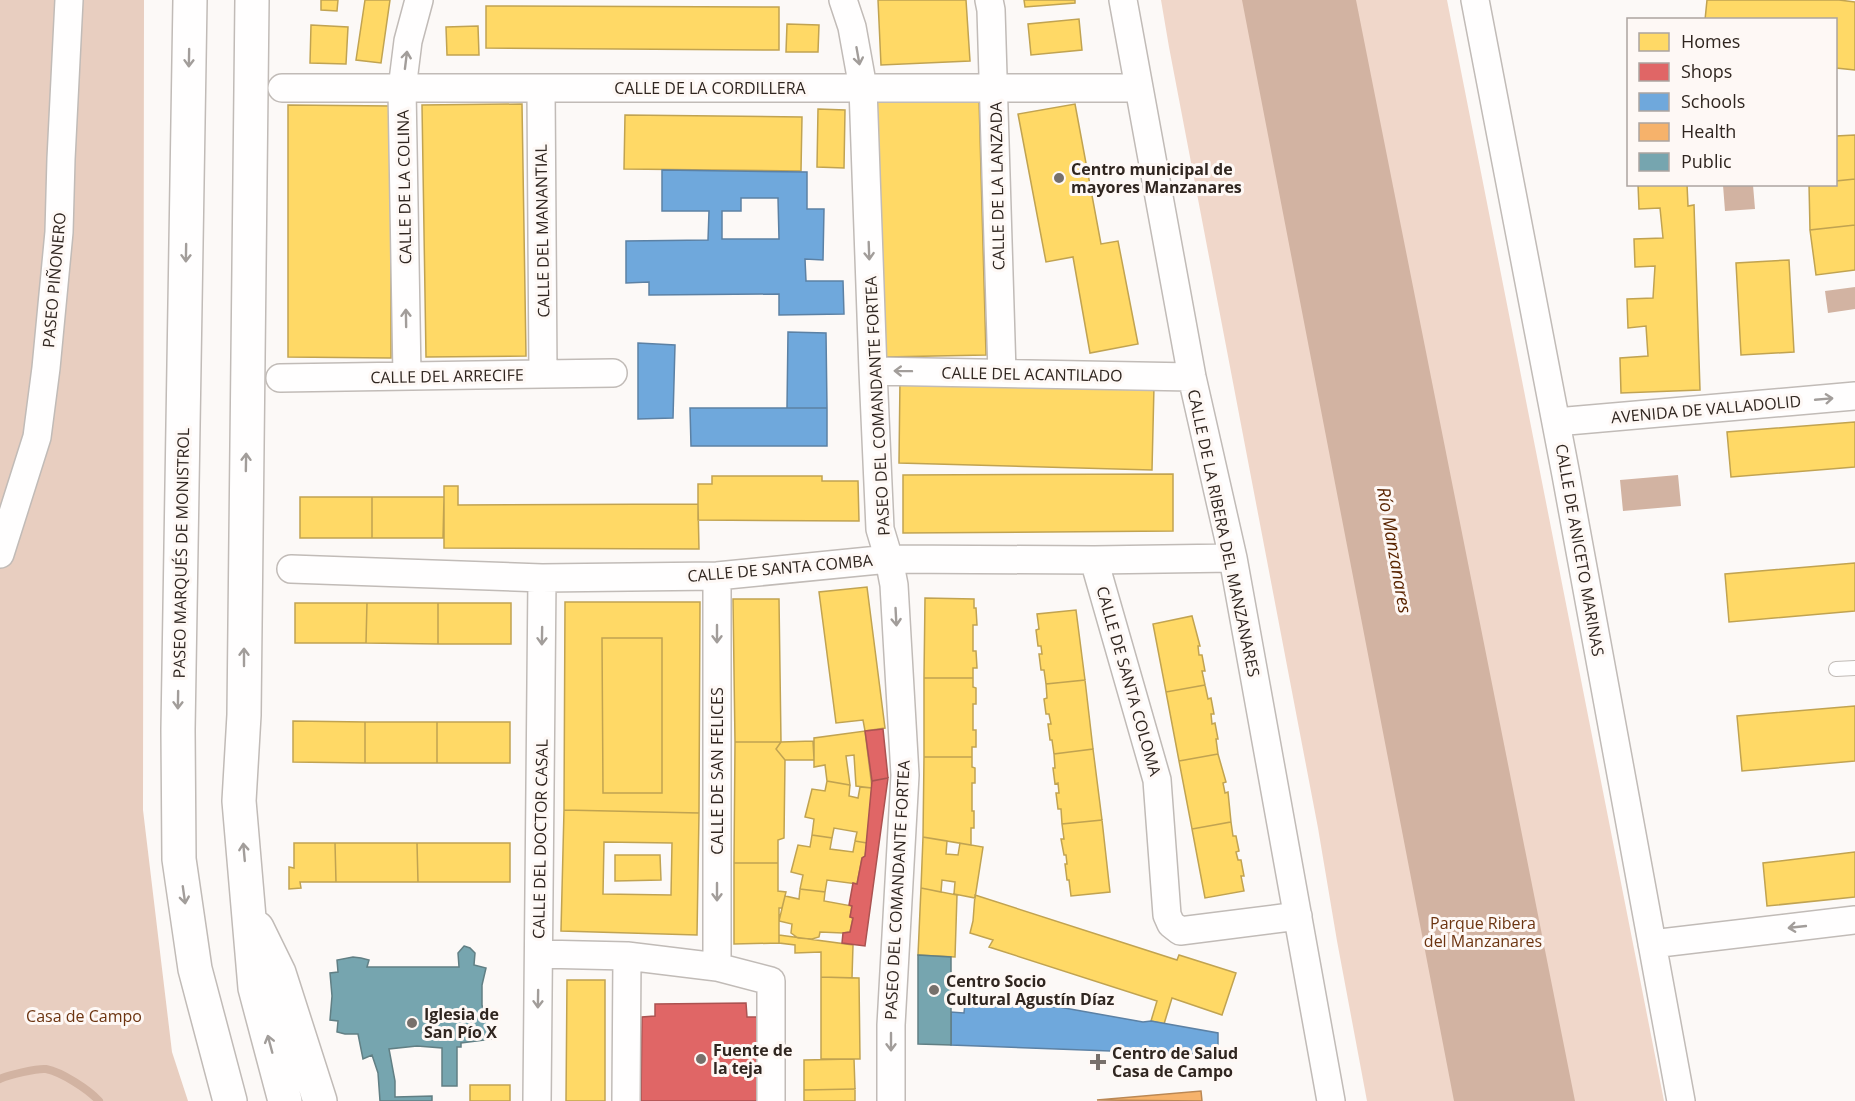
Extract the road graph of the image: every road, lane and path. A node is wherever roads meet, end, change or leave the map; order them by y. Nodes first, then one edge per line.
1 (69, 0) edge
2 (190, 0) edge
3 (252, 0) edge
4 (418, 0) edge
5 (843, 0) edge
6 (989, 0) edge
7 (1123, 0) edge
8 (1475, 0) edge
9 (282, 88) dead end
10 (863, 88) junction
11 (994, 88) junction
12 (1139, 88) junction
13 (402, 89) junction
14 (540, 89) junction
15 (873, 371) junction
16 (613, 373) dead end
17 (1002, 373) junction
18 (543, 374) junction
19 (407, 376) junction
20 (1192, 377) junction
21 (280, 378) dead end
22 (1855, 396) edge
23 (1556, 422) junction
24 (0, 555) edge
25 (1233, 558) junction
26 (889, 559) junction
27 (1094, 560) junction
28 (291, 569) dead end
29 (717, 576) junction
30 (542, 578) junction
31 (1855, 668) edge
32 (1836, 669) dead end
33 (249, 910) junction
34 (1298, 916) junction
35 (1855, 920) edge
36 (1652, 944) junction
37 (538, 954) junction
38 (627, 956) junction
39 (717, 967) junction
40 (230, 1101) edge
41 (285, 1101) edge
42 (320, 1101) edge
43 (537, 1101) edge
44 (626, 1101) edge
45 (771, 1101) edge
46 (891, 1101) edge
47 (1331, 1101) edge
48 (1681, 1101) edge

1 - 24 street, PASEO PIÑONERO
2 -> 40 highway, PASEO MARQUÉS DE MONISTROL
33 -> 3 highway
13 -> 4 street, CALLE DE LA COLINA
5 -> 10 street, PASEO DEL COMANDANTE FORTEA
6 - 11 street, CALLE DE LA LANZADA
7 - 12 street, CALLE DE LA RIBERA DEL MANZANARES
8 - 23 street, CALLE DE ANICETO MARINAS
9 - 13 street, CALLE DE LA CORDILLERA
10 - 11 street, CALLE DE LA CORDILLERA
10 - 14 street, CALLE DE LA CORDILLERA
10 -> 15 street, PASEO DEL COMANDANTE FORTEA
11 - 12 street, CALLE DE LA CORDILLERA
11 - 17 street, CALLE DE LA LANZADA
12 - 20 street, CALLE DE LA RIBERA DEL MANZANARES
13 - 14 street, CALLE DE LA CORDILLERA
19 -> 13 street, CALLE DE LA COLINA
14 - 18 street, CALLE DEL MANANTIAL
17 -> 15 street, CALLE DEL ACANTILADO
15 - 26 street, PASEO DEL COMANDANTE FORTEA
16 - 18 street, CALLE DEL ARRECIFE
17 - 20 street, CALLE DEL ACANTILADO
18 - 19 street, CALLE DEL ARRECIFE
19 - 21 street, CALLE DEL ARRECIFE
20 - 25 street, CALLE DE LA RIBERA DEL MANZANARES
23 -> 22 street, AVENIDA DE VALLADOLID
23 - 36 street, CALLE DE ANICETO MARINAS
25 - 27 street, CALLE DE SANTA COMBA
25 - 34 street, CALLE DE LA RIBERA DEL MANZANARES
26 - 27 street, CALLE DE SANTA COMBA
26 - 29 street, CALLE DE SANTA COMBA
26 -> 46 street, PASEO DEL COMANDANTE FORTEA
27 - 34 street, CALLE DE SANTA COLOMA
28 - 30 street, CALLE DE SANTA COMBA
29 - 30 street, CALLE DE SANTA COMBA
29 -> 39 street, CALLE DE SAN FELICES
30 -> 37 street, CALLE DEL DOCTOR CASAL
31 - 32 lane
41 -> 33 highway
33 - 42 highway
34 - 47 street, CALLE DE LA RIBERA DEL MANZANARES
35 -> 36 street
36 - 48 street, CALLE DE ANICETO MARINAS
37 - 38 street
37 -> 43 street, CALLE DEL DOCTOR CASAL
38 - 39 street
38 - 44 street
39 - 45 street

